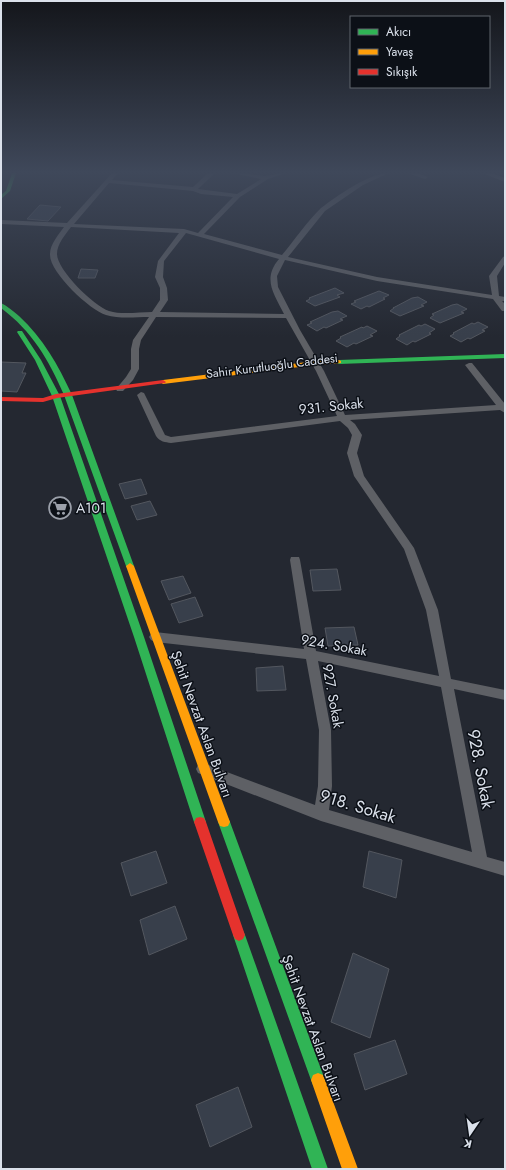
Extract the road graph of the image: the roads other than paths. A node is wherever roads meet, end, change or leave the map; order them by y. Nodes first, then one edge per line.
1 (67, 228) edge
2 (105, 228) edge
3 (207, 228) edge
4 (309, 228) edge
5 (184, 231) junction
6 (201, 234) junction
7 (284, 258) junction
8 (505, 258) edge
9 (496, 298) junction
10 (505, 299) edge
11 (1, 305) edge
12 (505, 309) edge
13 (1, 314) edge
14 (154, 315) junction
15 (289, 316) junction
16 (505, 356) edge
17 (505, 363) edge
18 (469, 364) junction
19 (318, 367) junction
20 (219, 384) dead end
21 (134, 394) junction
22 (69, 398) junction
23 (1, 399) edge
24 (56, 399) junction
25 (504, 409) edge
26 (342, 418) junction
27 (295, 560) dead end
28 (155, 637) junction
29 (310, 655) junction
30 (446, 682) junction
31 (505, 695) edge
32 (203, 769) junction
33 (321, 814) junction
34 (481, 862) junction
35 (505, 869) edge
36 (320, 1169) edge
37 (350, 1169) edge

1 - 14 street
2 - 5 street
3 - 6 street
4 - 7 street
5 - 6 street
5 - 14 street
6 - 7 street
7 - 9 street
7 - 15 street
8 - 9 street
9 - 10 street
9 - 12 street
11 - 22 main road, Şehit Nevzat Aslan Bulvarı
13 - 24 main road
14 - 15 street
14 - 21 street
15 - 19 street
16 - 19 main road, Sahir Kurutluoğlu Caddesi
17 - 18 main road, Sahir Kurutluoğlu Caddesi
18 - 19 main road, Sahir Kurutluoğlu Caddesi
18 - 25 street
19 - 20 main road, Sahir Kurutluoğlu Caddesi
19 - 21 main road, Sahir Kurutluoğlu Caddesi
19 - 26 street
21 - 22 main road, Sahir Kurutluoğlu Caddesi
21 - 26 street, 931. Sokak
22 - 24 main road, Sahir Kurutluoğlu Caddesi
22 - 28 main road, Şehit Nevzat Aslan Bulvarı
23 - 24 main road, Sahir Kurutluoğlu Caddesi
24 - 36 main road
25 - 26 street, 931. Sokak
26 - 30 street, 928. Sokak
27 - 29 street, 927. Sokak
28 - 29 street, 924. Sokak
28 - 32 main road, Şehit Nevzat Aslan Bulvarı
29 - 30 street, 924. Sokak
29 - 33 street, 927. Sokak
30 - 31 street, 924. Sokak
30 - 34 street, 928. Sokak
32 - 33 street, 918. Sokak
32 - 37 main road, Şehit Nevzat Aslan Bulvarı
33 - 34 street, 918. Sokak
34 - 35 street, 918. Sokak

